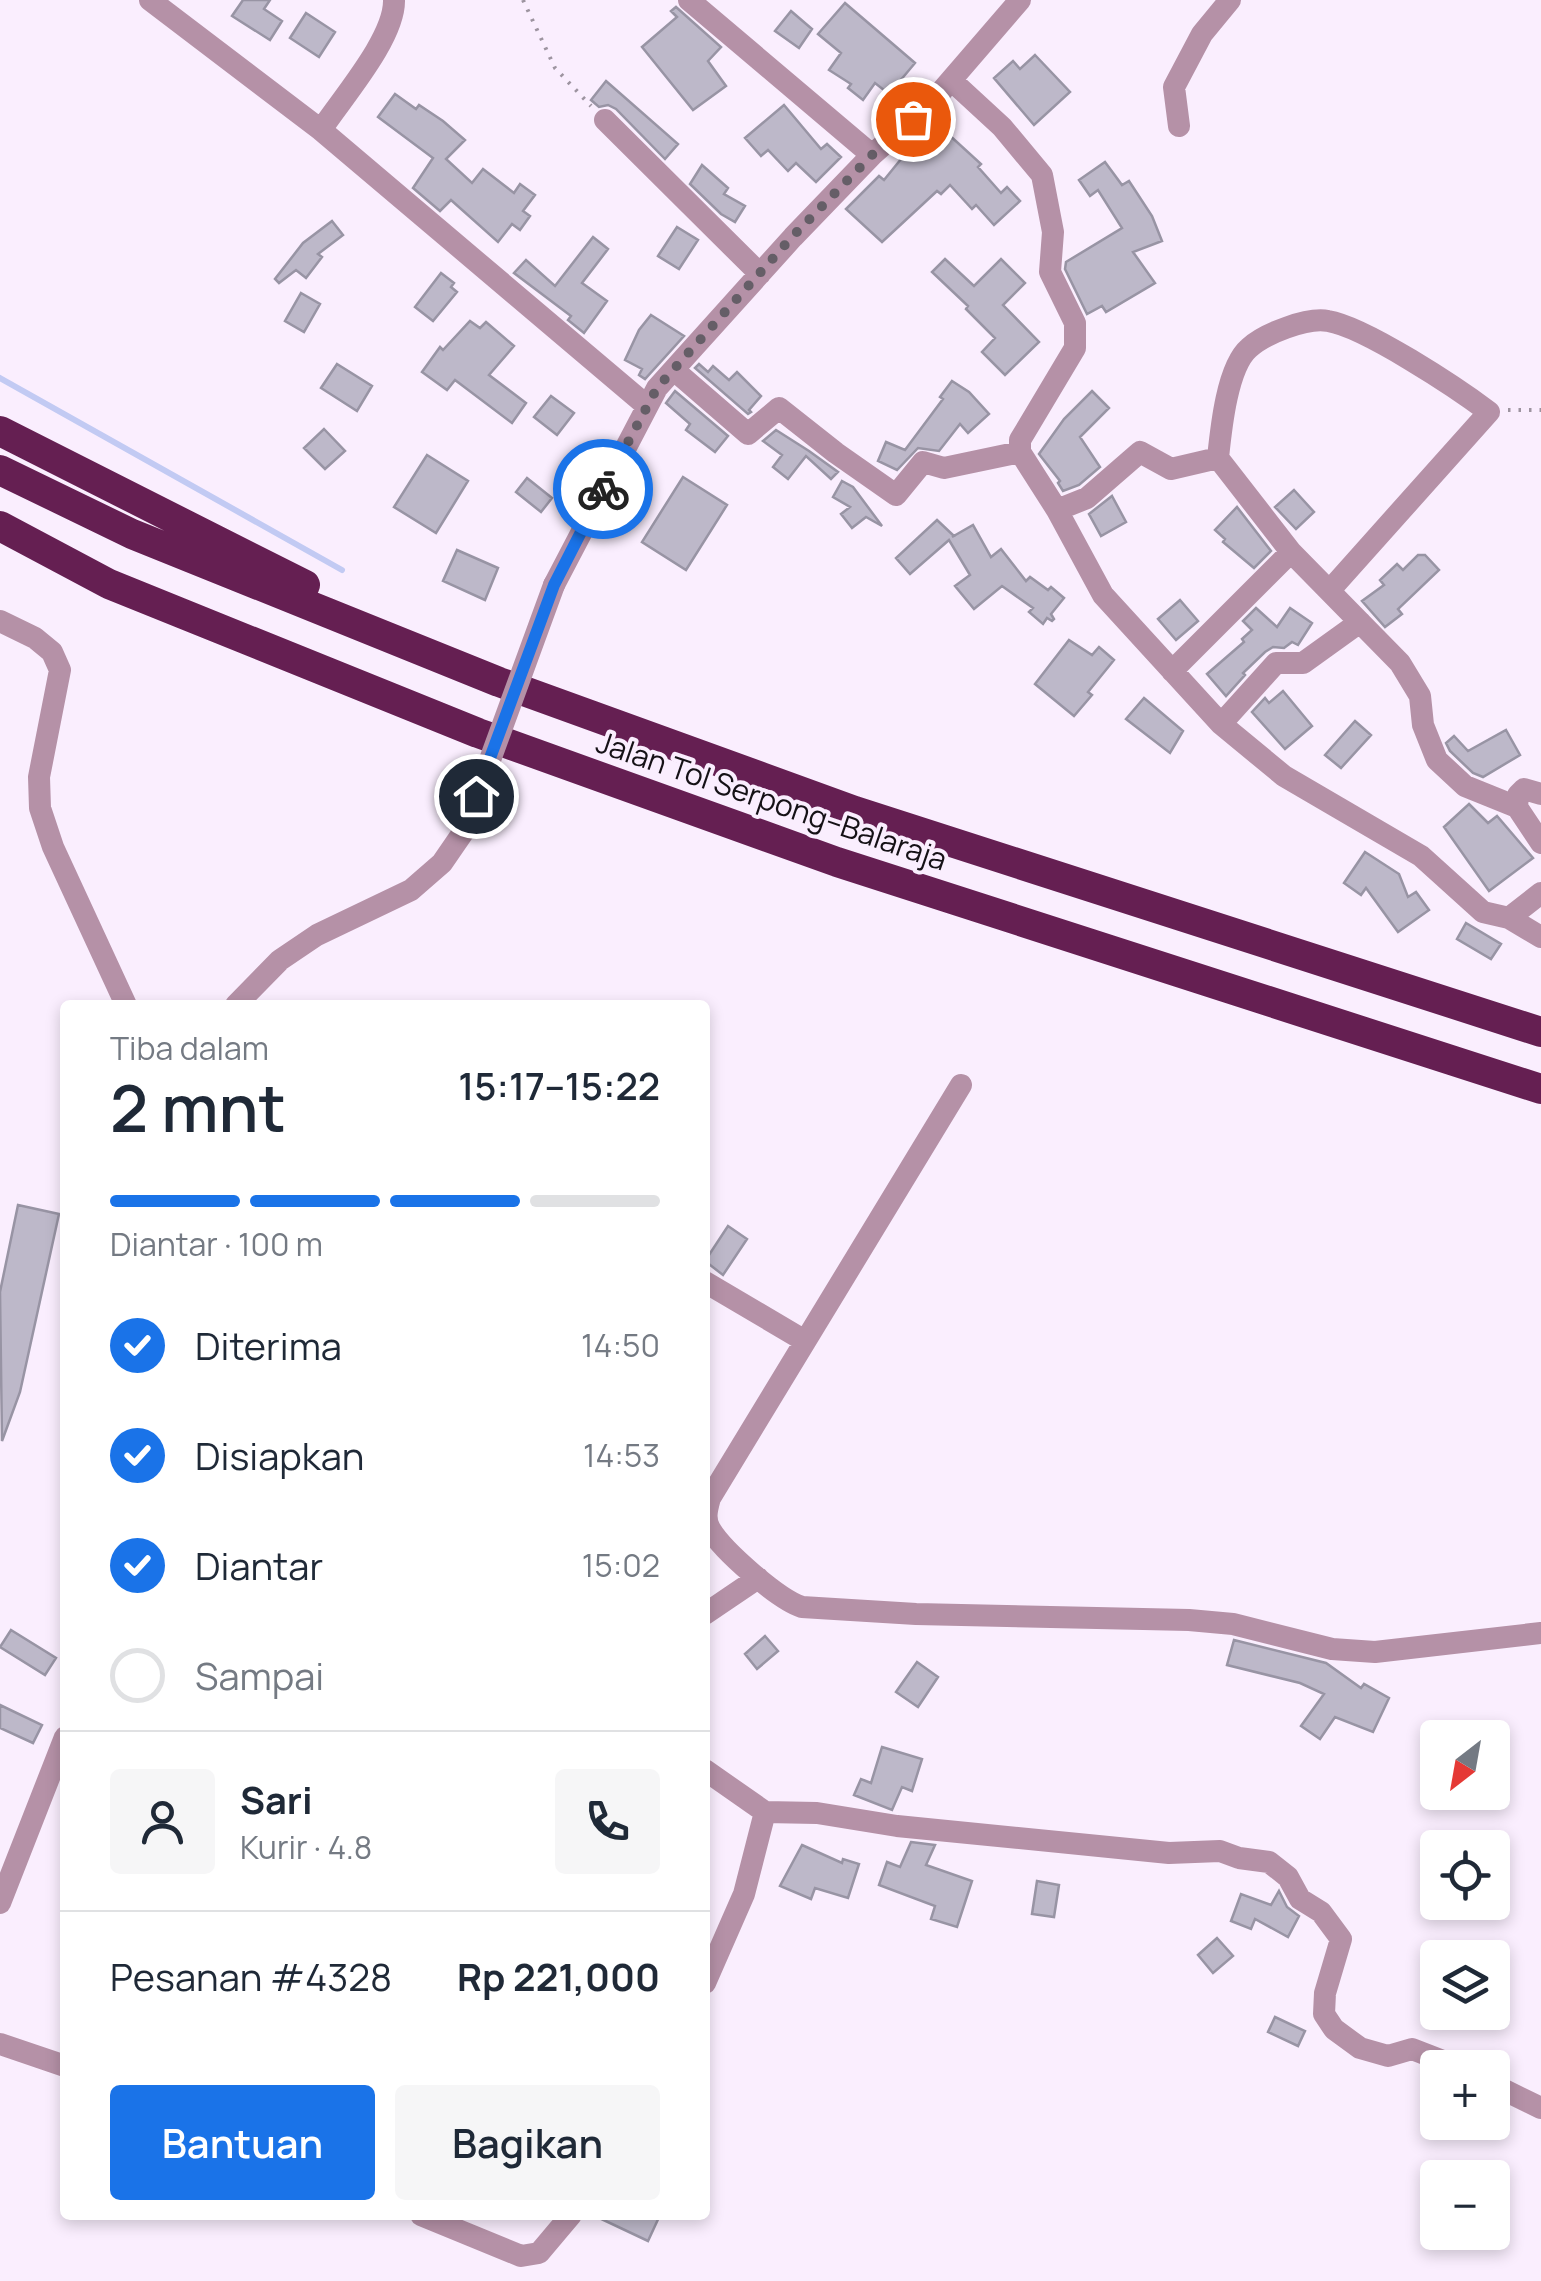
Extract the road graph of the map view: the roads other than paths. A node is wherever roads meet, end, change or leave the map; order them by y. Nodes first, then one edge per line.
1 (150, 0) edge
2 (394, 0) edge
3 (689, 0) edge
4 (1020, 0) edge
5 (1230, 0) edge
6 (952, 80) junction
7 (605, 120) road end
8 (1179, 126) dead end
9 (321, 130) junction
10 (872, 155) junction
11 (760, 274) junction
12 (674, 370) junction
13 (647, 406) junction
14 (0, 431) edge
15 (1020, 452) junction
16 (1218, 458) junction
17 (0, 470) edge
18 (1057, 510) junction
19 (0, 526) edge
20 (1290, 552) junction
21 (1330, 590) junction
22 (0, 621) edge
23 (1360, 622) junction
24 (1172, 671) junction
25 (498, 682) junction
26 (1221, 724) junction
27 (1540, 792) edge
28 (1517, 807) junction
29 (1541, 843) edge
30 (1541, 894) edge
31 (1508, 918) junction
32 (1541, 936) edge
33 (124, 1000) edge
34 (242, 1000) edge
35 (1541, 1032) edge
36 (961, 1085) dead end
37 (1541, 1090) edge
38 (710, 1285) edge
39 (805, 1341) junction
40 (710, 1498) edge
41 (710, 1529) edge
42 (758, 1578) junction
43 (710, 1611) edge
44 (1541, 1632) edge
45 (60, 1749) edge
46 (710, 1774) edge
47 (765, 1812) junction
48 (0, 1903) edge
49 (710, 1972) edge
50 (0, 2044) edge
51 (1420, 2052) edge
52 (60, 2064) edge
53 (1510, 2093) edge
54 (1541, 2108) edge
55 (433, 2220) edge
56 (568, 2220) edge

1 - 9 street
2 - 9 street
3 - 10 street
4 - 6 street
5 - 8 street
6 - 10 street
6 - 15 street
7 - 11 street
9 - 13 street
10 - 11 street
11 - 12 street
12 - 13 street
12 - 15 street
13 - 34 street, bridge
14 - 25 highway
15 - 18 street
16 - 18 street
16 - 20 street
16 - 21 street
17 - 25 highway, Jalan Tol Serpong–Balaraja
18 - 24 street
19 - 37 highway, Jalan Tol Serpong–Balaraja
20 - 21 street
20 - 24 street
21 - 23 street
22 - 33 street
23 - 26 street
23 - 28 street
24 - 26 street
25 - 35 highway, Jalan Tol Serpong–Balaraja
26 - 31 street
27 - 28 street
28 - 29 street
30 - 31 street
31 - 32 street
36 - 39 street
38 - 39 street
39 - 40 street
41 - 42 street
42 - 43 street
42 - 44 street
45 - 48 street
46 - 47 street
47 - 49 street
47 - 51 street
50 - 52 street
53 - 54 street
55 - 56 street

